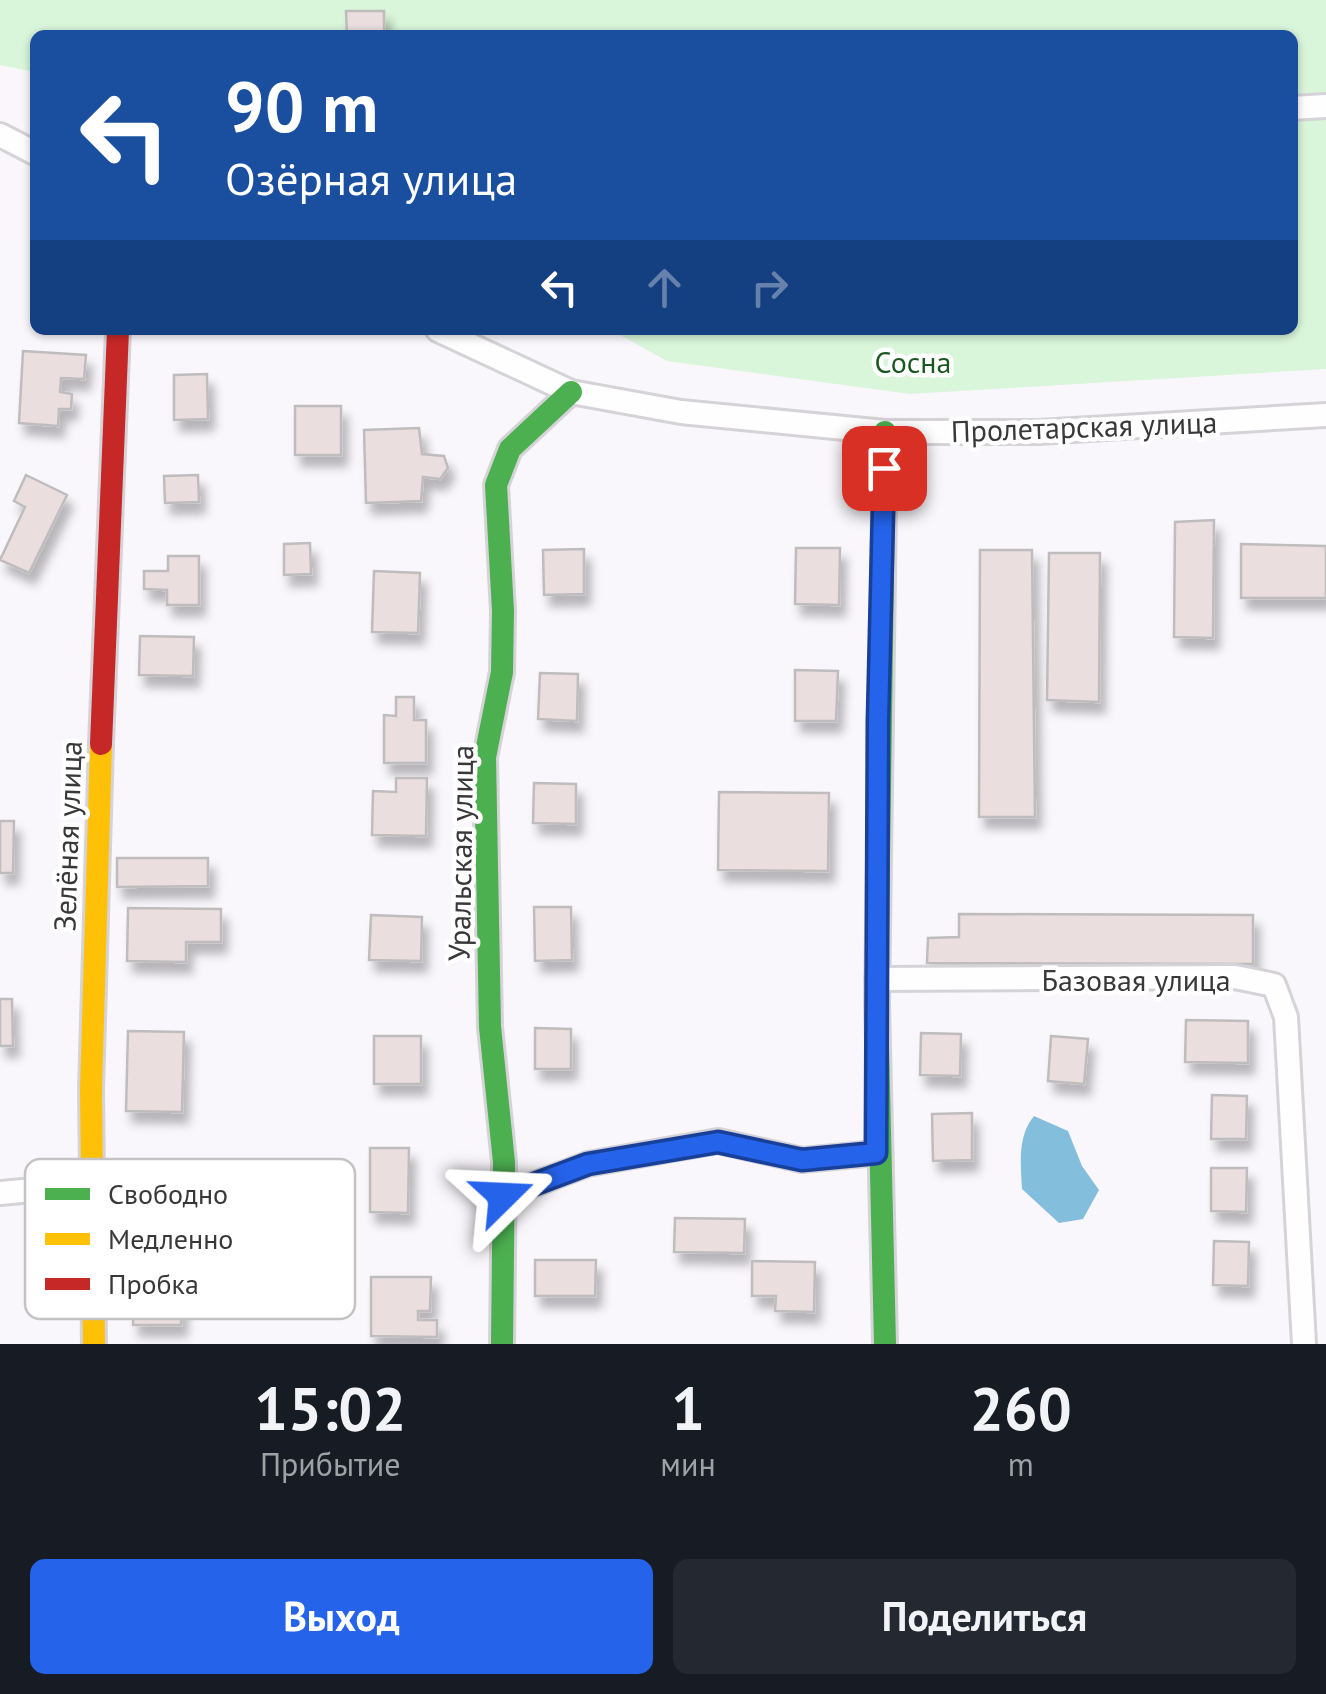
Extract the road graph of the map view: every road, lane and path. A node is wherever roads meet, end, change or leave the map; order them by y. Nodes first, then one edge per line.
1 (1326, 106) edge
2 (1298, 108) edge
3 (0, 135) edge
4 (30, 150) edge
5 (118, 335) edge
6 (449, 335) edge
7 (571, 392) junction
8 (1326, 415) edge
9 (885, 432) junction
10 (877, 979) junction
11 (876, 1153) junction
12 (89, 1159) edge
13 (25, 1190) edge
14 (0, 1192) edge
15 (503, 1196) junction
16 (93, 1319) edge
17 (94, 1344) edge
18 (502, 1344) edge
19 (884, 1344) edge
20 (1304, 1344) edge

1 - 2 street
3 - 4 street
5 - 12 street, Зелёная улица
6 - 7 street, Пролетарская улица
7 - 9 street, Пролетарская улица
7 - 15 street, Уральская улица
8 - 9 street, Пролетарская улица
9 - 10 street
10 - 11 street
10 - 20 street, Базовая улица
11 - 15 street
11 - 19 street
13 - 14 street
15 - 18 street, Уральская улица
16 - 17 street, Зелёная улица

